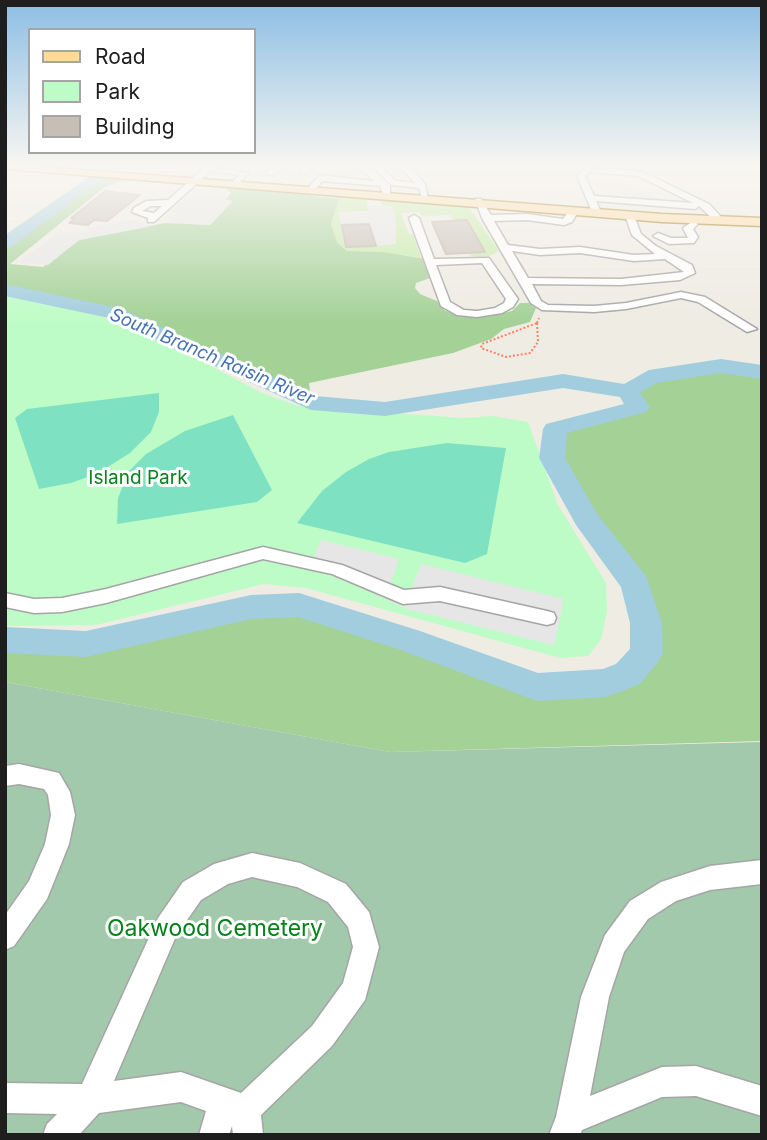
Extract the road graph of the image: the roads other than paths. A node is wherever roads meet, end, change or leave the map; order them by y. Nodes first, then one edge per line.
1 (519, 217) edge
2 (528, 217) edge
3 (571, 217) edge
4 (631, 217) edge
5 (658, 217) edge
6 (716, 217) edge
7 (414, 218) dead end
8 (487, 218) joint
9 (720, 222) junction
10 (762, 222) edge
11 (693, 224) dead end
12 (658, 236) dead end
13 (504, 247) junction
14 (535, 251) junction
15 (667, 256) junction
16 (510, 258) junction
17 (485, 260) junction
18 (432, 262) junction
19 (523, 281) junction
20 (553, 282) junction
21 (602, 282) junction
22 (599, 309) junction
23 (751, 329) dead end
24 (5, 600) edge
25 (547, 618) dead end
26 (5, 776) edge
27 (762, 872) edge
28 (5, 937) edge
29 (5, 1098) edge
30 (91, 1100) junction
31 (762, 1101) edge
32 (239, 1115) edge
33 (568, 1127) edge
34 (58, 1135) edge
35 (214, 1135) edge

1 - 8 street
2 - 3 street
4 - 15 street
5 - 9 main road
6 - 9 street
7 - 18 street
8 - 13 street
9 - 10 main road
11 - 12 street
13 - 14 street
13 - 16 street
14 - 15 street
14 - 20 street
15 - 21 street
16 - 17 street
16 - 19 street
17 - 18 street
17 - 18 street
19 - 20 street
19 - 22 street
20 - 21 street
21 - 22 street
22 - 23 street
24 - 25 street
26 - 28 street
27 - 33 street
29 - 30 street
30 - 32 street
30 - 32 street
30 - 34 street
31 - 33 street
32 - 35 street

